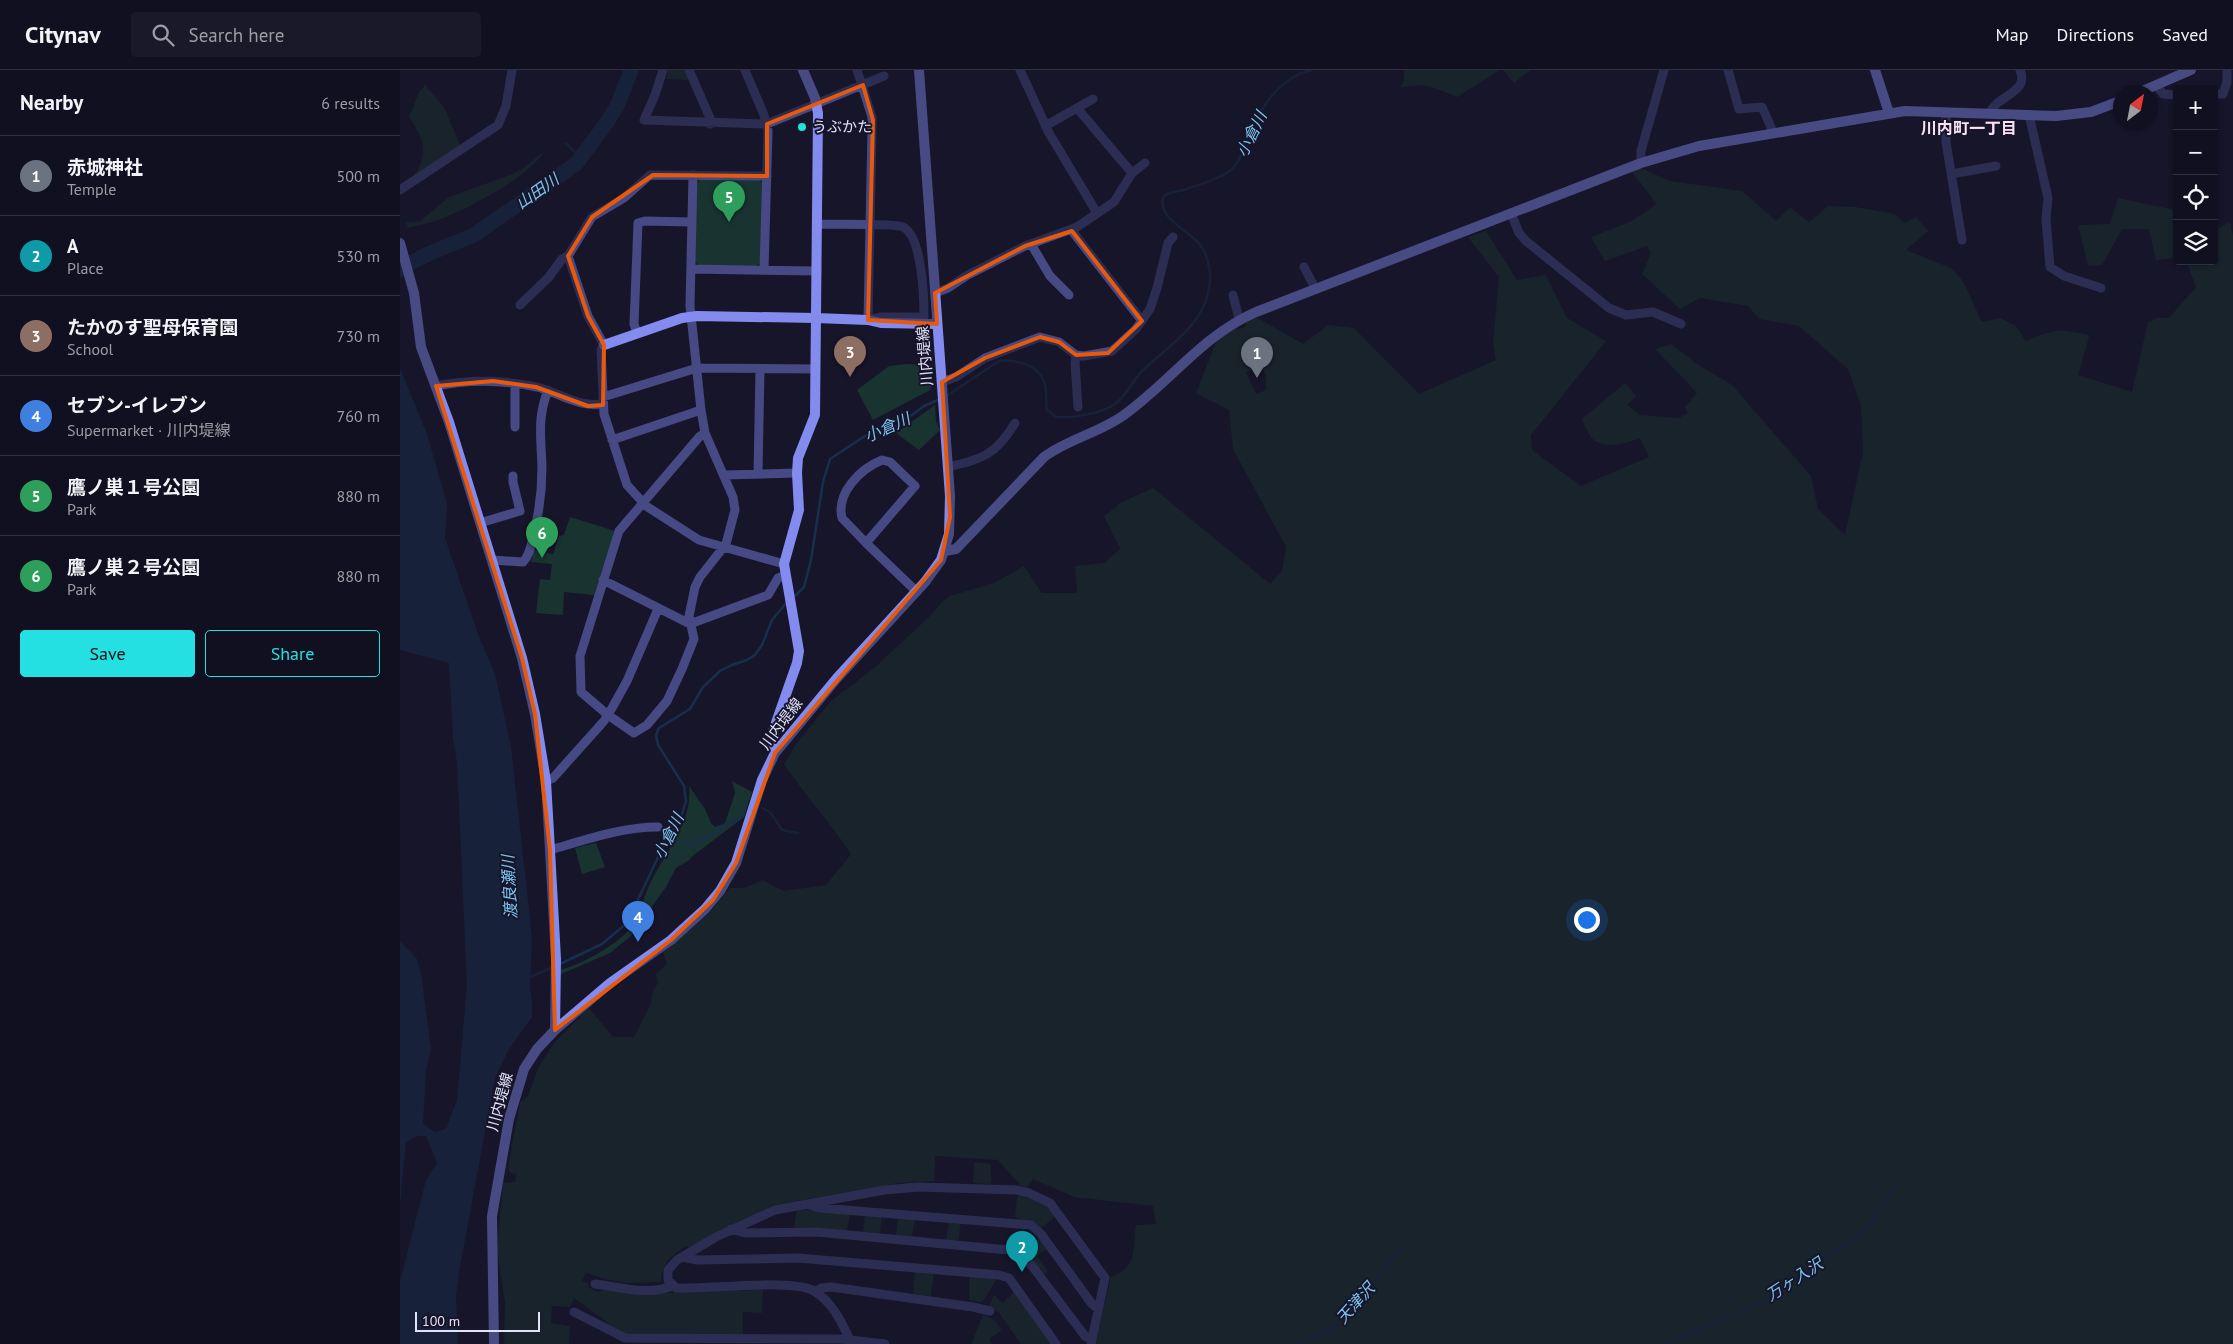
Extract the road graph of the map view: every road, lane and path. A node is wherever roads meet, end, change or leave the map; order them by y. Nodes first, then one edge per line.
1 (512, 70) edge
2 (662, 70) edge
3 (689, 70) edge
4 (745, 70) edge
5 (803, 70) edge
6 (857, 70) edge
7 (919, 70) edge
8 (1020, 70) edge
9 (1664, 70) edge
10 (1728, 70) edge
11 (1875, 70) edge
12 (2020, 70) edge
13 (2191, 70) edge
14 (2227, 70) edge
15 (884, 76) dead end
16 (863, 85) junction
17 (2158, 85) edge
18 (2158, 88) edge
19 (2218, 94) edge
20 (2173, 95) edge
21 (1092, 99) dead end
22 (2113, 103) edge
23 (817, 105) junction
24 (1077, 108) junction
25 (1946, 112) junction
26 (1889, 113) junction
27 (1990, 114) junction
28 (2029, 115) junction
29 (710, 124) junction
30 (767, 124) junction
31 (1045, 126) junction
32 (1774, 134) junction
33 (1144, 162) dead end
34 (1641, 162) junction
35 (1996, 166) dead end
36 (1132, 173) junction
37 (1951, 174) junction
38 (693, 175) junction
39 (767, 176) junction
40 (400, 190) edge
41 (1511, 213) junction
42 (1097, 214) junction
43 (691, 222) junction
44 (818, 224) junction
45 (870, 225) junction
46 (1072, 230) junction
47 (1173, 237) dead end
48 (1962, 240) dead end
49 (400, 243) edge
50 (1031, 244) junction
51 (568, 256) junction
52 (1304, 267) dead end
53 (690, 269) junction
54 (764, 270) junction
55 (817, 271) junction
56 (1314, 288) junction
57 (2101, 288) dead end
58 (935, 293) junction
59 (1068, 295) dead end
60 (1233, 295) dead end
61 (520, 304) dead end
62 (690, 317) junction
63 (816, 318) junction
64 (1238, 319) junction
65 (868, 320) junction
66 (1142, 321) junction
67 (937, 324) junction
68 (1680, 324) dead end
69 (637, 333) junction
70 (604, 345) junction
71 (1076, 355) junction
72 (697, 368) junction
73 (760, 368) junction
74 (815, 369) junction
75 (942, 382) junction
76 (515, 385) junction
77 (436, 386) junction
78 (548, 390) junction
79 (603, 400) junction
80 (1078, 407) dead end
81 (701, 410) junction
82 (1015, 423) dead end
83 (515, 427) dead end
84 (705, 434) junction
85 (612, 440) junction
86 (948, 467) junction
87 (758, 473) junction
88 (797, 473) junction
89 (725, 475) junction
90 (513, 476) dead end
91 (642, 502) junction
92 (480, 523) junction
93 (866, 542) junction
94 (724, 547) junction
95 (945, 551) junction
96 (492, 560) junction
97 (784, 564) junction
98 (786, 575) junction
99 (602, 580) junction
100 (917, 592) junction
101 (658, 609) junction
102 (690, 624) junction
103 (608, 715) junction
104 (775, 753) junction
105 (546, 781) junction
106 (658, 827) dead end
107 (550, 850) junction
108 (555, 1030) junction
109 (805, 1203) junction
110 (731, 1229) junction
111 (682, 1257) junction
112 (595, 1284) dead end
113 (672, 1286) junction
114 (816, 1292) junction
115 (1098, 1309) junction
116 (990, 1311) dead end
117 (574, 1312) dead end
118 (851, 1342) edge
119 (1091, 1342) edge
120 (494, 1344) edge
121 (885, 1344) edge
122 (1056, 1344) edge

1 - 40 street
2 - 29 street
3 - 29 street
4 - 30 street
5 - 23 street
6 - 16 street
7 - 58 street, 川内堤線
8 - 31 street
9 - 34 street
10 - 32 street
11 - 26 street
12 - 27 street
13 - 17 street
14 - 19 street
15 - 16 street
16 - 23 street
16 - 45 street
18 - 20 street
21 - 24 street
22 - 28 street
23 - 30 street
23 - 44 street
24 - 31 street
24 - 36 street
25 - 26 street
25 - 27 street
25 - 37 street
26 - 32 street
27 - 28 street
28 - 57 street
29 - 30 street
30 - 39 street
31 - 42 street
32 - 34 street
33 - 36 street
34 - 41 street
35 - 37 street
36 - 42 street
37 - 48 street
38 - 39 street
38 - 43 street
38 - 51 street
39 - 54 street
41 - 56 street
41 - 68 street
42 - 46 street
43 - 53 street
43 - 69 street
44 - 45 street
44 - 55 street
45 - 65 street
45 - 65 street
46 - 50 street
46 - 66 street
47 - 66 street
49 - 77 street
50 - 58 street
50 - 59 street
51 - 61 street
51 - 70 street
52 - 56 street
53 - 54 street
53 - 62 street
54 - 55 street
55 - 63 street
56 - 64 street
58 - 67 street, 川内堤線
60 - 64 street
62 - 63 street
62 - 69 street
62 - 72 street
63 - 65 street
63 - 74 street
64 - 95 street
65 - 67 street
66 - 71 street
67 - 75 street, 川内堤線
69 - 70 street
70 - 79 street
71 - 75 street
71 - 80 street
72 - 73 street
72 - 79 street
72 - 81 street
73 - 74 street
73 - 87 street
74 - 88 street
75 - 86 street, 川内堤線
76 - 77 street
76 - 78 street
76 - 83 street
77 - 92 street
78 - 79 street
78 - 96 street
79 - 85 street
81 - 84 street
81 - 85 street
82 - 86 street
84 - 89 street
84 - 91 street
85 - 91 street
86 - 95 street, 川内堤線
87 - 88 street
87 - 89 street
88 - 97 street
89 - 94 street
90 - 92 street
91 - 94 street
91 - 99 street
92 - 96 street
93 - 93 street
93 - 100 street
94 - 97 street
94 - 102 street
95 - 100 street, 川内堤線
96 - 105 street
97 - 98 street
98 - 102 street
98 - 104 street
99 - 101 street
99 - 103 street
100 - 104 street, 川内堤線
101 - 102 street
101 - 103 street
102 - 103 street
103 - 105 street
104 - 108 street, 川内堤線
105 - 107 street
106 - 107 street
107 - 108 street
108 - 120 street, 川内堤線
109 - 110 street
109 - 115 street
109 - 115 street
110 - 111 street
110 - 119 street
111 - 113 street
111 - 122 street
112 - 113 street
113 - 114 street
114 - 116 street
114 - 118 street
115 - 119 street
117 - 118 street
118 - 121 street

